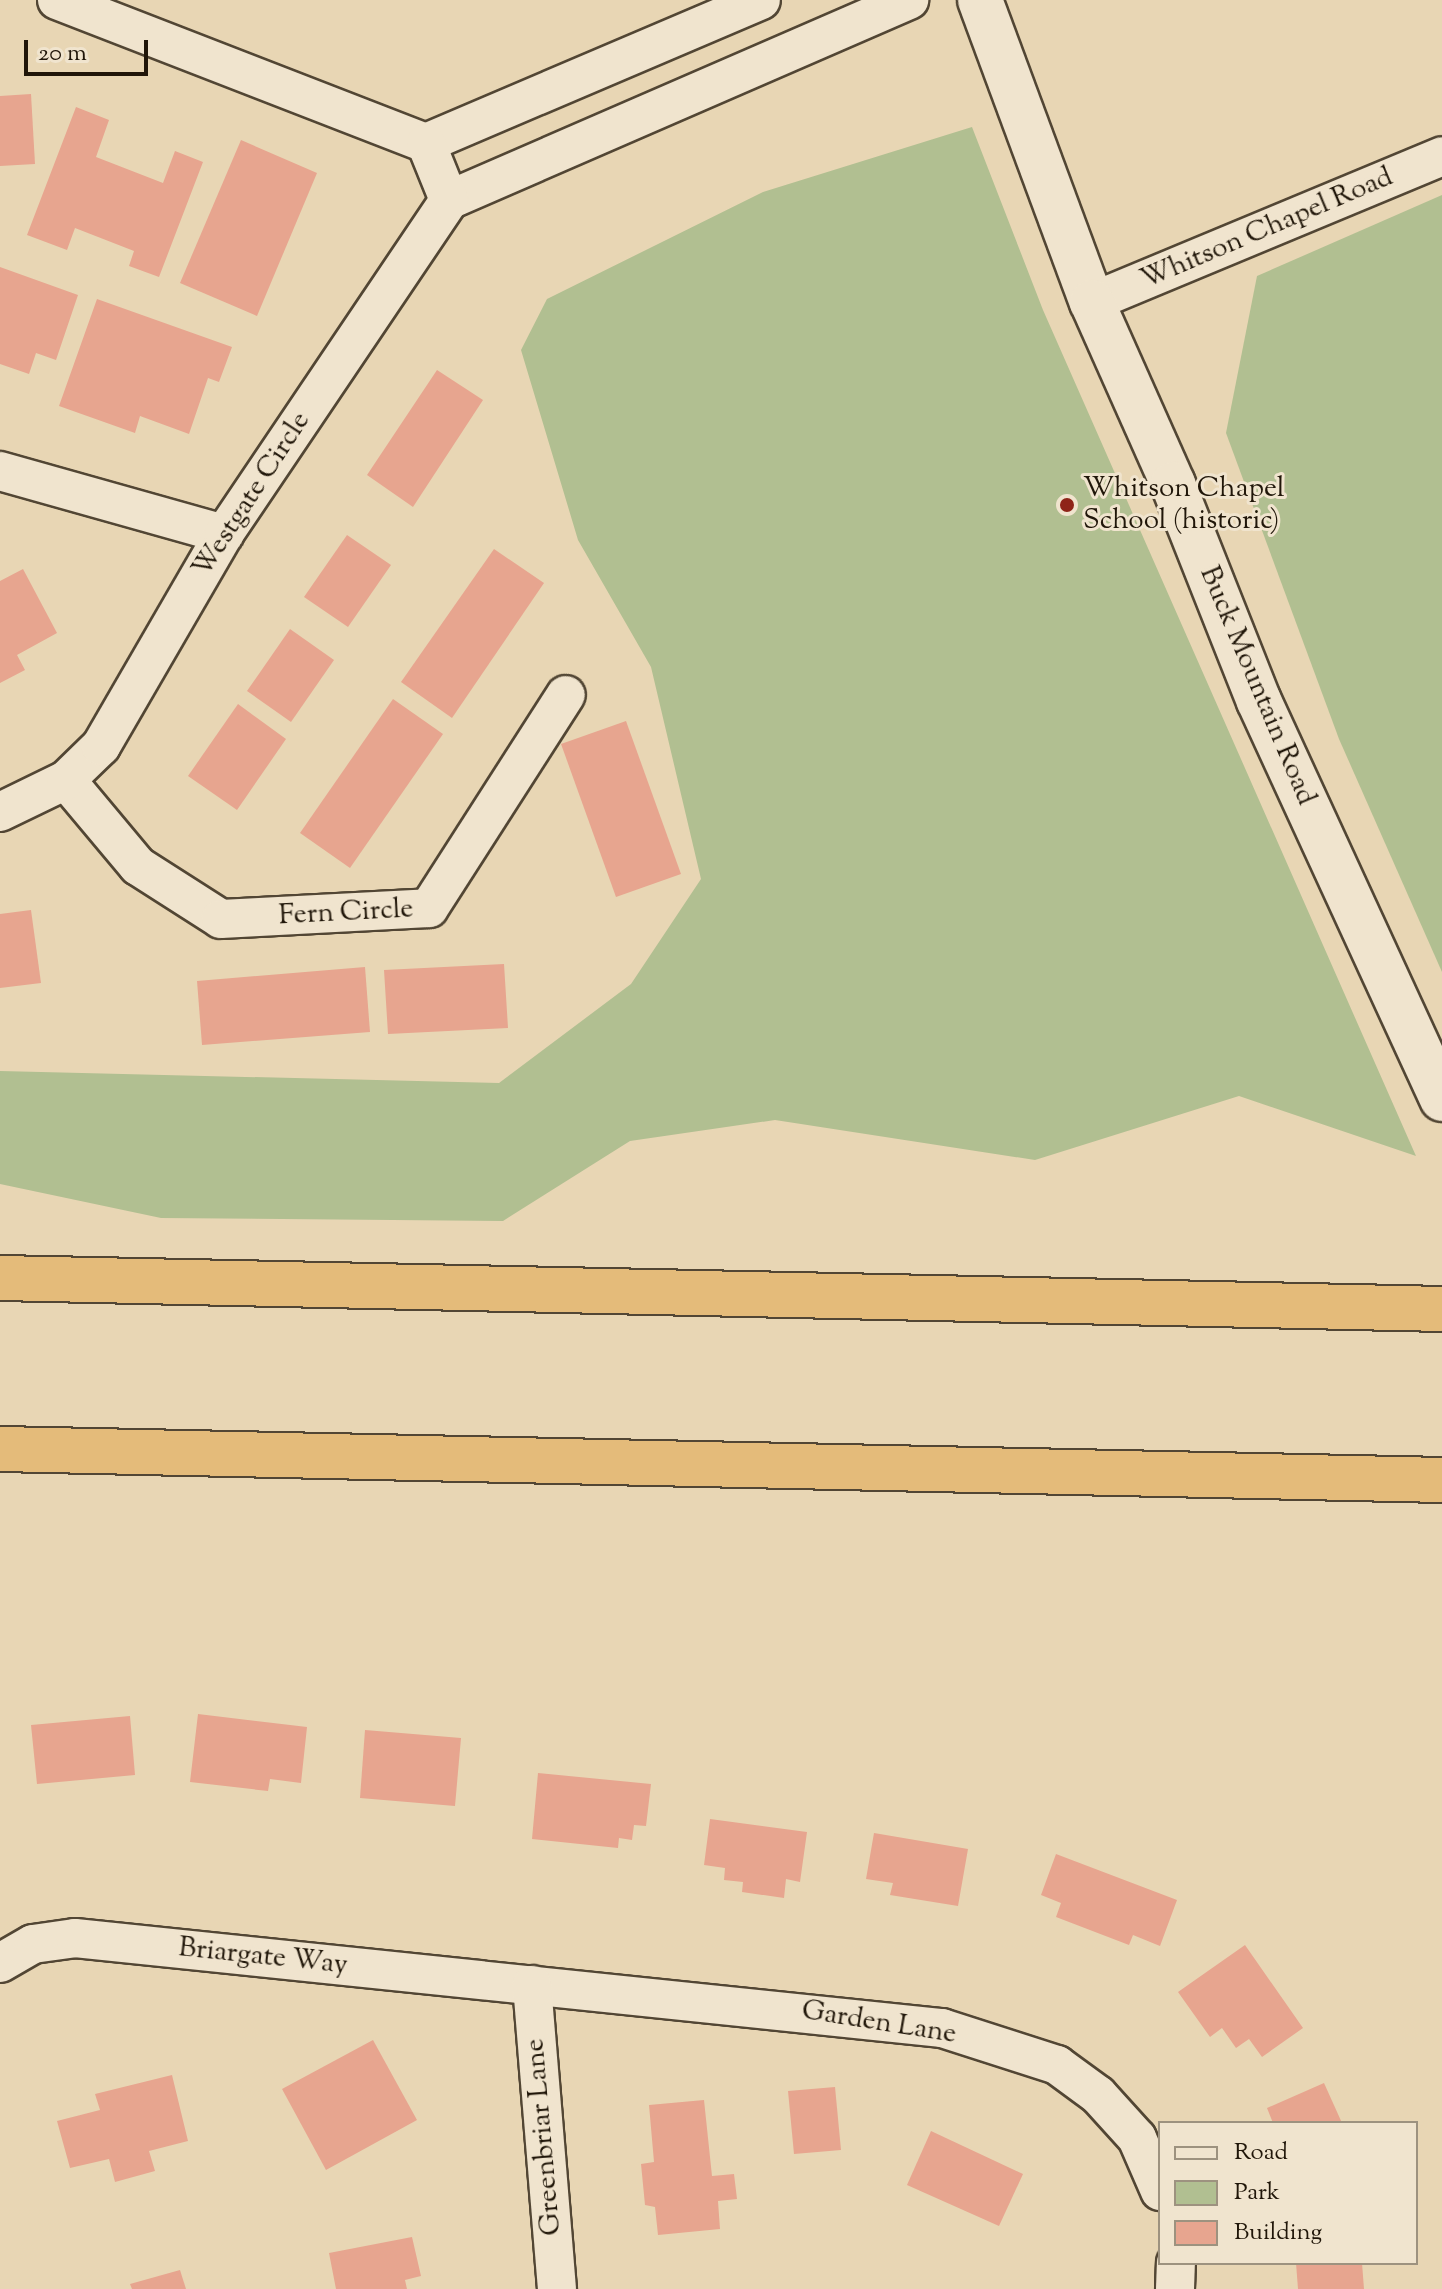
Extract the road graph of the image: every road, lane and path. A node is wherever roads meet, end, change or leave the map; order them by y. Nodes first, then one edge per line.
1 (57, 0) edge
2 (761, 0) edge
3 (909, 0) edge
4 (980, 0) edge
5 (426, 143) junction
6 (1442, 156) edge
7 (449, 200) junction
8 (1092, 302) junction
9 (0, 471) edge
10 (224, 534) junction
11 (566, 695) dead end
12 (66, 780) junction
13 (0, 812) edge
14 (1442, 1099) edge
15 (0, 1278) edge
16 (1442, 1309) edge
17 (0, 1449) edge
18 (1442, 1480) edge
19 (0, 1963) edge
20 (532, 1985) junction
21 (1158, 2186) edge
22 (1176, 2265) edge
23 (557, 2289) edge
24 (1175, 2289) edge

1 - 5 street
2 - 5 street
3 - 7 street
4 - 8 street, Buck Mountain Road
5 - 7 street
6 - 8 street, Whitson Chapel Road
7 - 10 street, Westgate Circle
8 - 14 street, Buck Mountain Road
9 - 10 street
10 - 12 street, Westgate Circle
11 - 12 street, Fern Circle
12 - 13 street, Westgate Circle
15 - 16 highway
17 - 18 highway
19 - 20 street, Briargate Way
20 - 21 street, Garden Lane
20 - 23 street, Greenbriar Lane
22 - 24 street

